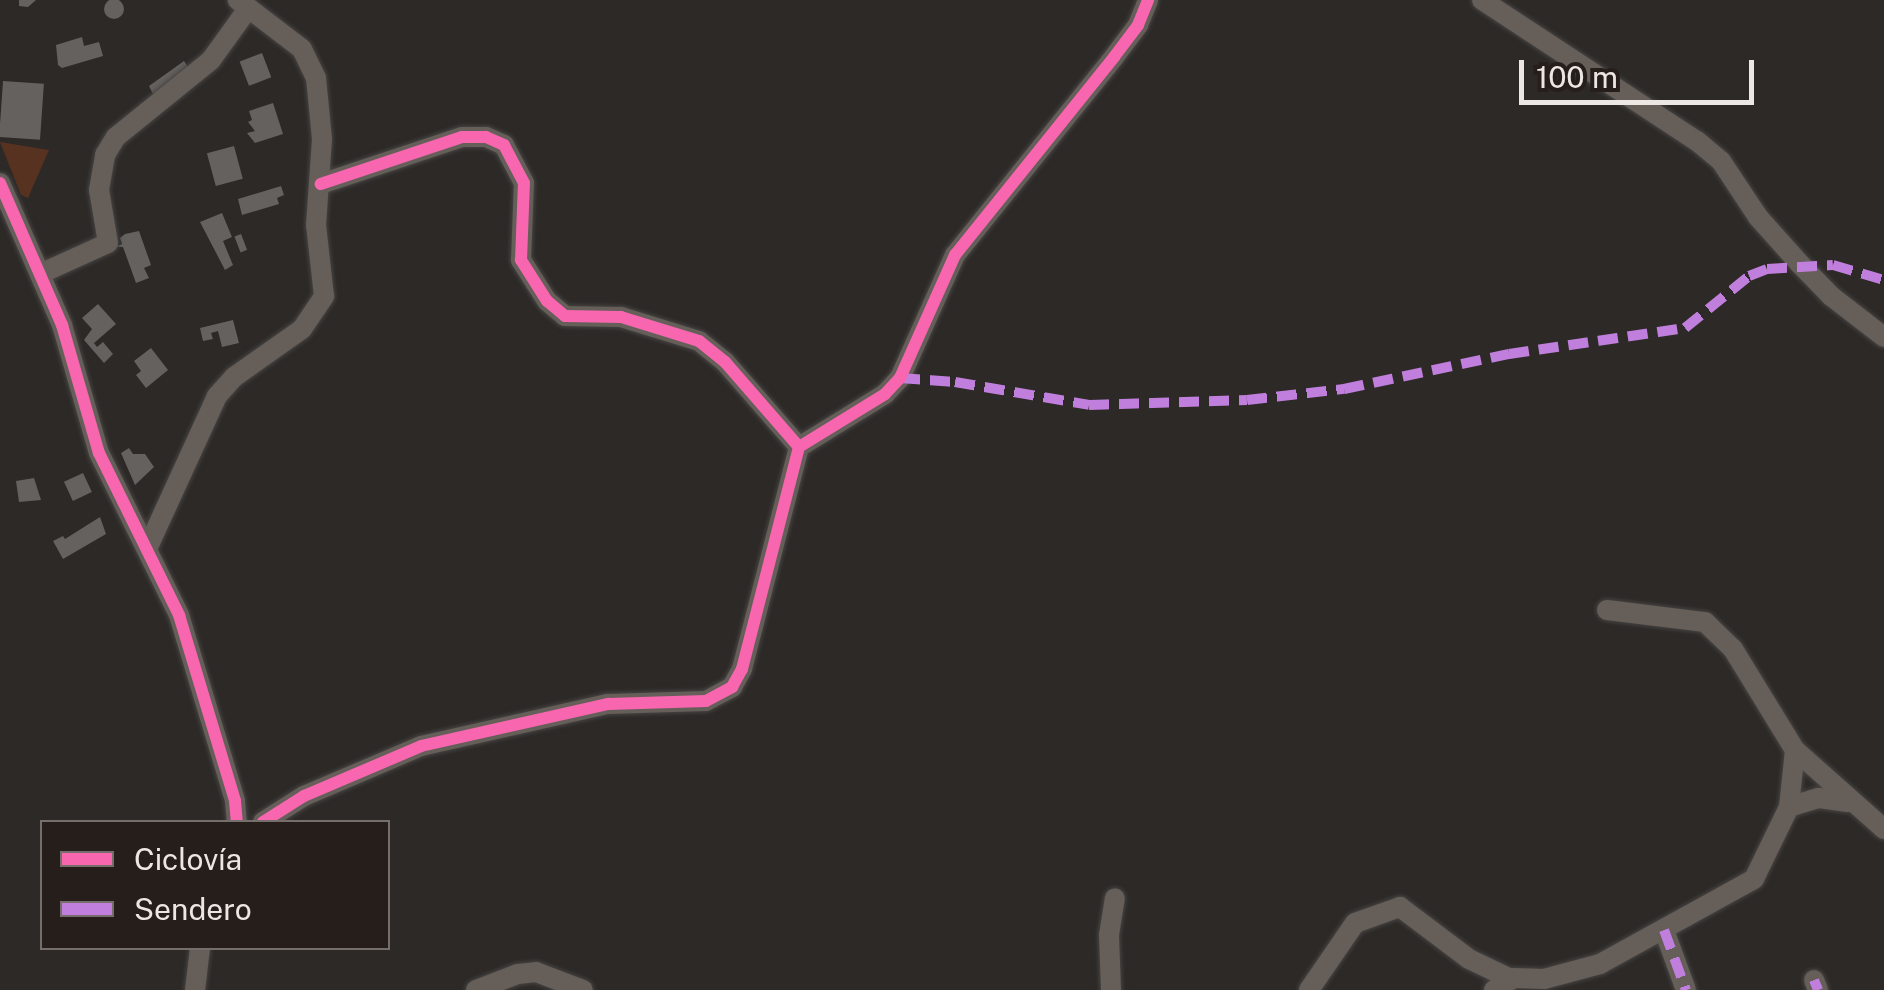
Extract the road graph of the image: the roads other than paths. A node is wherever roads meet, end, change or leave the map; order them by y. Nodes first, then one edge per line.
1 (1148, 0) edge
2 (1482, 0) edge
3 (243, 5) edge
4 (0, 183) edge
5 (321, 184) junction
6 (42, 273) junction
7 (1884, 338) edge
8 (798, 447) junction
9 (148, 549) junction
10 (1607, 610) dead end
11 (1795, 750) junction
12 (1848, 802) junction
13 (1789, 807) junction
14 (237, 820) edge
15 (266, 820) edge
16 (1884, 829) edge
17 (1115, 898) dead end
18 (1664, 930) junction
19 (200, 950) edge
20 (1502, 984) edge
21 (195, 990) edge
22 (476, 990) edge
23 (583, 990) edge
24 (1112, 990) edge
25 (1308, 990) edge
26 (1686, 990) edge

1 - 8 street
2 - 7 street
3 - 5 street
3 - 6 street
4 - 6 street
5 - 8 street
5 - 9 street
6 - 9 street
8 - 15 street
9 - 14 street
10 - 11 street
11 - 12 street
11 - 13 street
12 - 13 street
12 - 16 street
13 - 18 street
17 - 24 street
18 - 20 street
18 - 26 street
19 - 21 street
20 - 25 street
22 - 23 street

